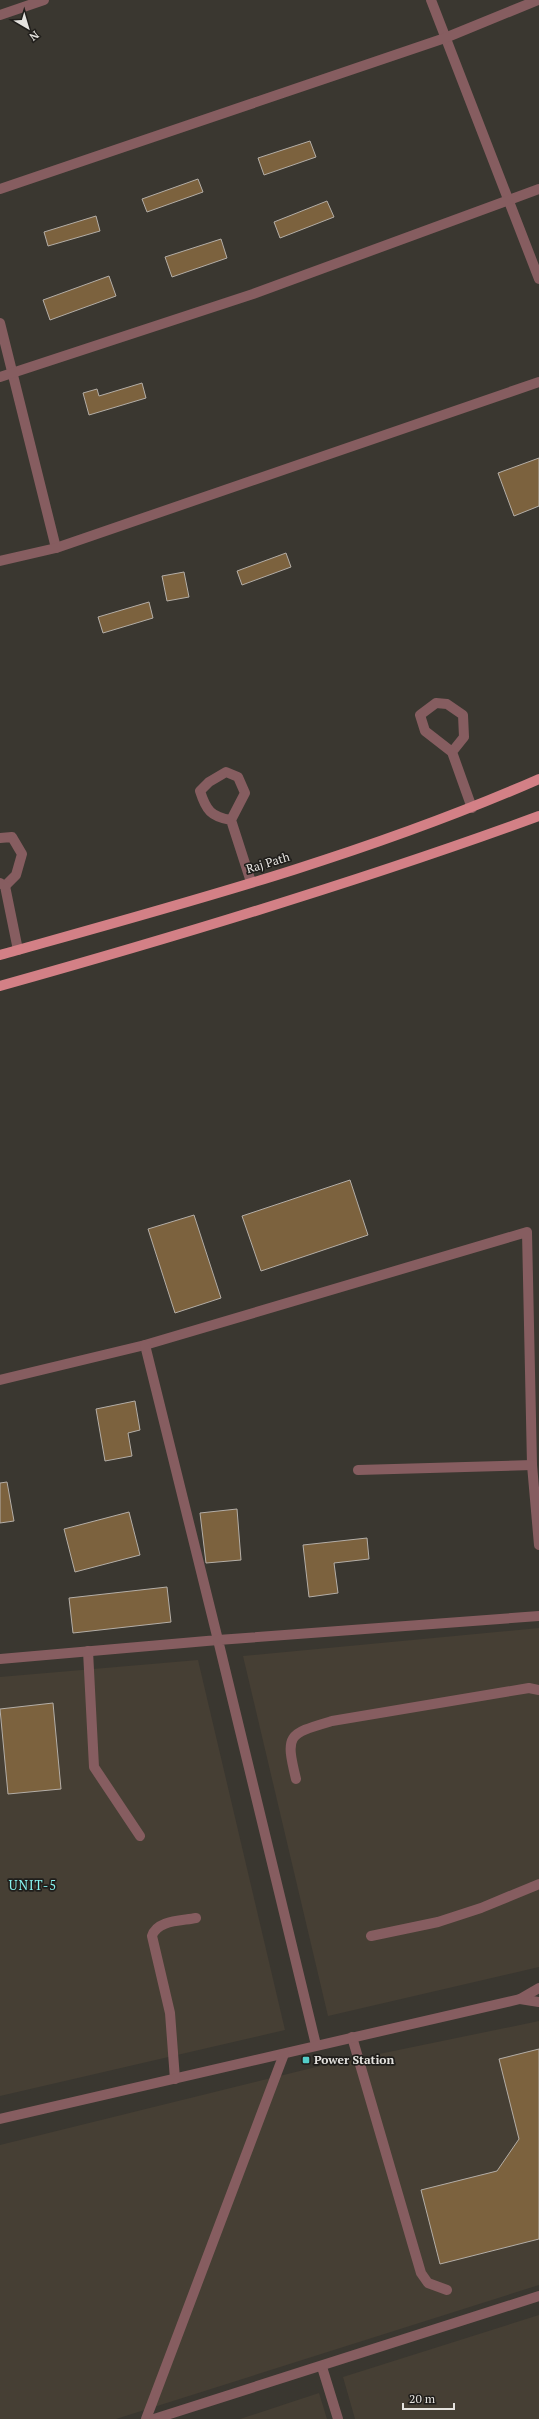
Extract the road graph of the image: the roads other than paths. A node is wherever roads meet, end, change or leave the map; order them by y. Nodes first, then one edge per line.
1 (44, 0) edge
2 (431, 0) edge
3 (538, 0) edge
4 (0, 15) edge
5 (445, 38) junction
6 (0, 188) edge
7 (539, 189) edge
8 (509, 201) junction
9 (539, 279) edge
10 (0, 323) edge
11 (13, 375) junction
12 (0, 377) edge
13 (539, 382) edge
14 (56, 548) junction
15 (0, 561) edge
16 (452, 752) junction
17 (539, 779) edge
18 (472, 808) junction
19 (539, 816) edge
20 (231, 820) junction
21 (0, 838) edge
22 (250, 882) junction
23 (3, 884) edge
24 (18, 950) junction
25 (0, 955) edge
26 (0, 986) edge
27 (146, 1345) junction
28 (0, 1380) edge
29 (532, 1465) junction
30 (358, 1470) dead end
31 (539, 1546) edge
32 (539, 1616) edge
33 (218, 1640) junction
34 (88, 1651) junction
35 (0, 1659) edge
36 (539, 1690) edge
37 (296, 1779) dead end
38 (140, 1836) dead end
39 (539, 1884) edge
40 (196, 1918) dead end
41 (371, 1936) dead end
42 (539, 1988) edge
43 (520, 1999) junction
44 (539, 2002) edge
45 (352, 2037) junction
46 (316, 2045) junction
47 (284, 2054) junction
48 (175, 2079) junction
49 (0, 2119) edge
50 (447, 2290) dead end
51 (539, 2296) edge
52 (322, 2367) junction
53 (146, 2419) edge
54 (154, 2419) edge
55 (338, 2419) edge

1 - 4 street
2 - 5 street
3 - 5 street
5 - 6 street
5 - 8 street
7 - 8 street
8 - 9 street
8 - 11 street
10 - 11 street
11 - 12 street
11 - 14 street
13 - 14 street
14 - 15 street
16 - 16 street
16 - 18 street
17 - 18 main road, Raj Path
18 - 22 main road, Raj Path
19 - 26 main road
20 - 20 street
20 - 22 street
21 - 23 street
22 - 24 main road, Raj Path
23 - 24 street
24 - 25 main road, Raj Path
27 - 28 street
27 - 29 street
27 - 33 street
29 - 30 street
29 - 31 street
32 - 33 street
33 - 34 street
33 - 46 street
34 - 35 street
34 - 38 street
36 - 37 street
39 - 41 street
40 - 48 street
42 - 43 street
43 - 44 street
43 - 45 street
45 - 46 street
45 - 50 street
46 - 47 street
47 - 48 street
47 - 53 street
48 - 49 street
51 - 52 street
52 - 54 street
52 - 55 street

